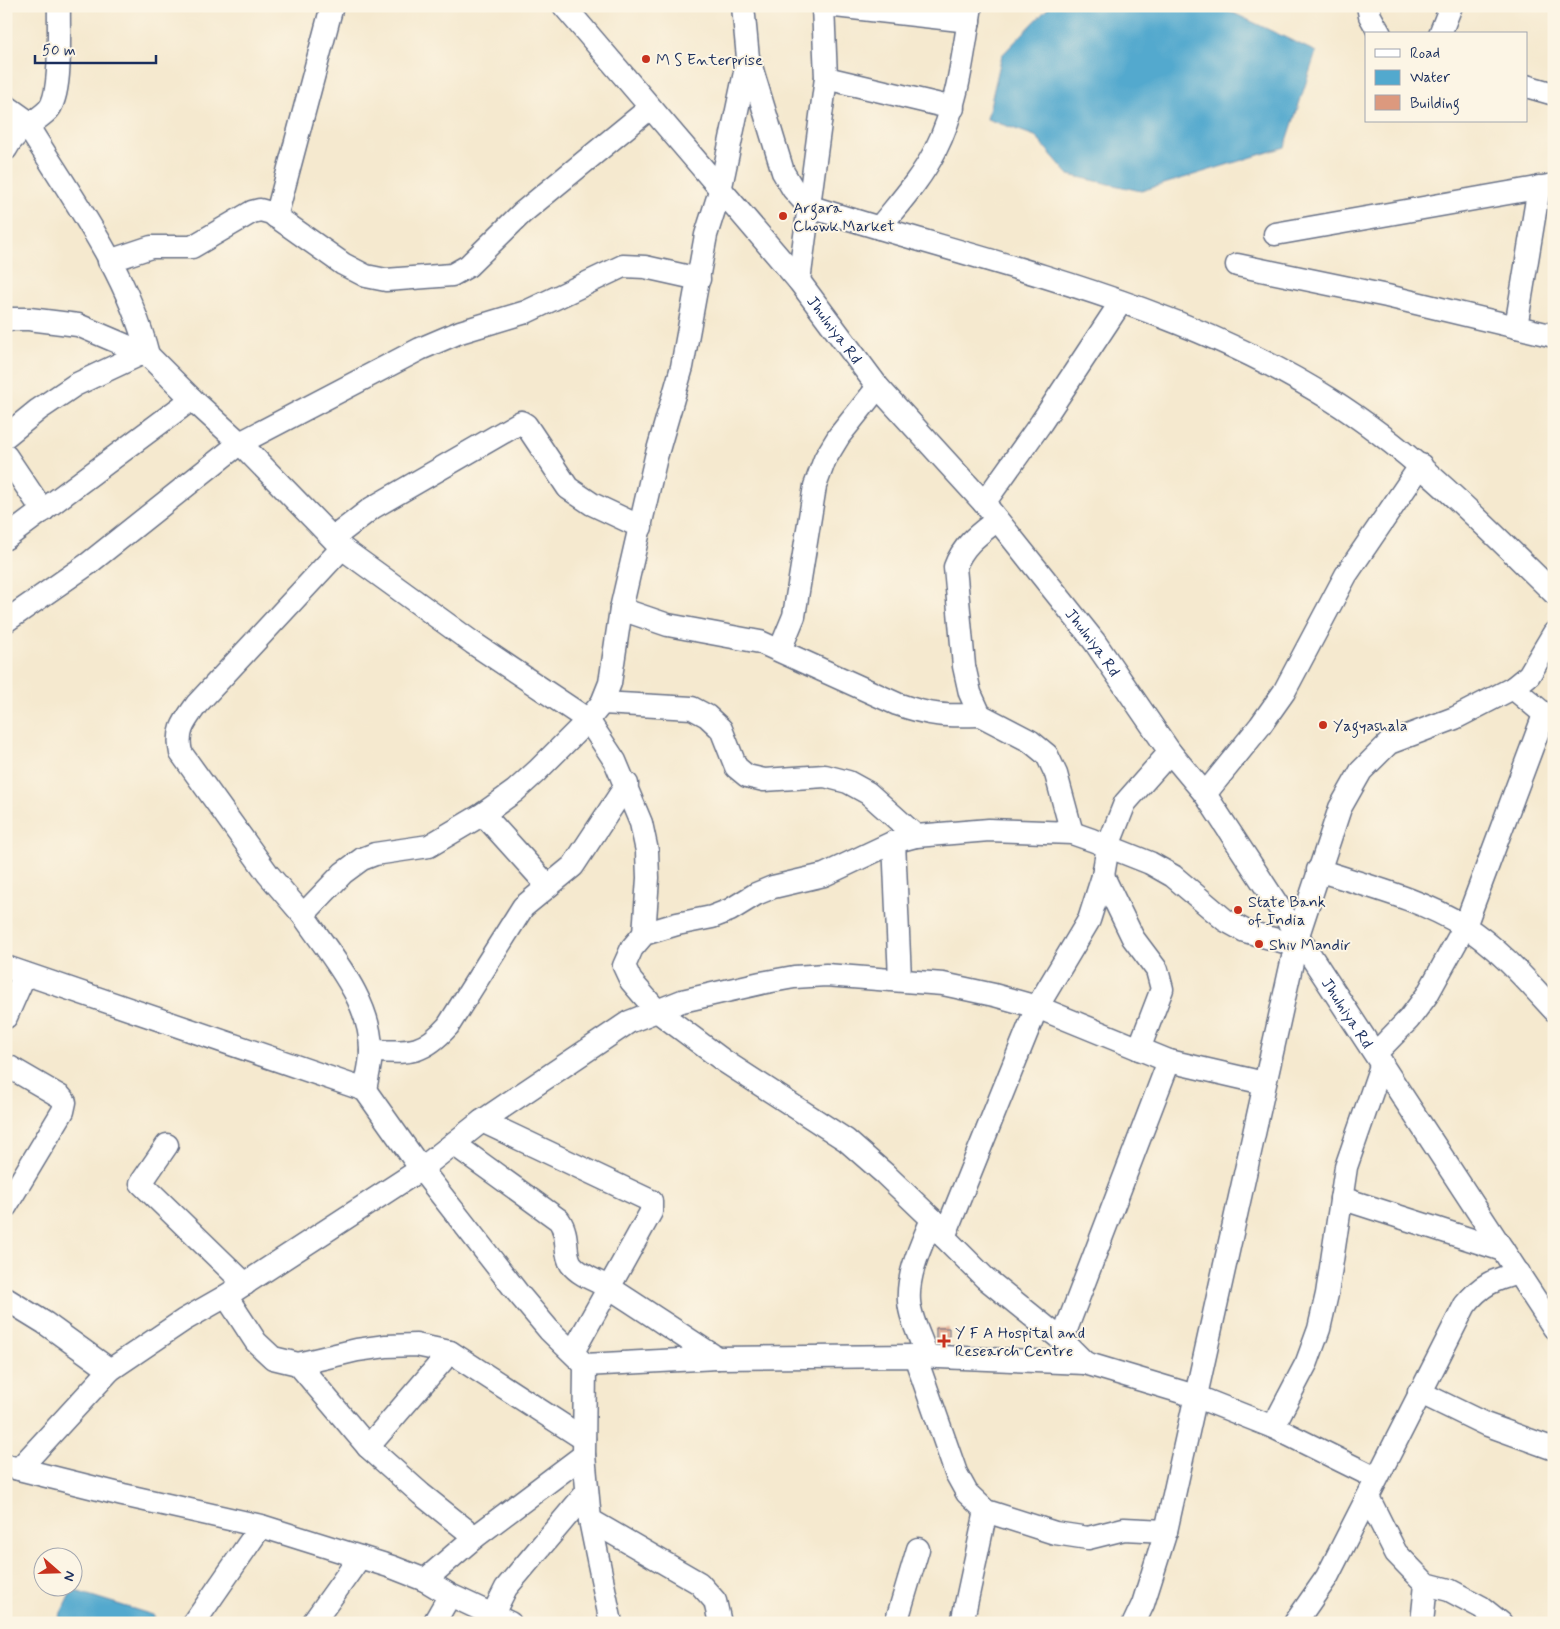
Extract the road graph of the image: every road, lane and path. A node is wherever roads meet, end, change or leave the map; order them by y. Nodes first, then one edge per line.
1 (59, 6) edge
2 (332, 6) edge
3 (564, 6) edge
4 (743, 6) edge
5 (823, 6) edge
6 (835, 6) edge
7 (1368, 6) edge
8 (1451, 6) edge
9 (970, 14) edge
10 (1379, 32) edge
11 (1441, 32) edge
12 (748, 58) junction
13 (826, 78) junction
14 (6, 106) edge
15 (650, 108) junction
16 (953, 108) junction
17 (29, 124) junction
18 (6, 150) edge
19 (1546, 186) edge
20 (720, 191) junction
21 (808, 206) junction
22 (276, 217) junction
23 (879, 228) junction
24 (1275, 234) dead end
25 (109, 261) junction
26 (1237, 264) dead end
27 (699, 279) junction
28 (799, 281) junction
29 (1121, 302) junction
30 (6, 319) edge
31 (1516, 328) junction
32 (1554, 336) edge
33 (145, 354) junction
34 (878, 387) junction
35 (192, 399) junction
36 (6, 436) edge
37 (240, 443) junction
38 (6, 456) edge
39 (1421, 465) junction
40 (43, 511) junction
41 (991, 511) junction
42 (641, 527) junction
43 (6, 538) edge
44 (337, 543) junction
45 (1554, 592) edge
46 (621, 609) junction
47 (6, 621) edge
48 (1554, 633) edge
49 (780, 650) junction
50 (1513, 688) junction
51 (602, 703) junction
52 (980, 715) junction
53 (1549, 718) edge
54 (588, 720) junction
55 (1170, 752) junction
56 (627, 784) junction
57 (1205, 794) junction
58 (483, 814) junction
59 (1072, 833) junction
60 (916, 836) junction
61 (894, 842) junction
62 (1108, 846) junction
63 (1318, 870) junction
64 (1103, 876) junction
65 (548, 886) junction
66 (303, 915) junction
67 (1465, 926) junction
68 (644, 934) junction
69 (1296, 940) junction
70 (15, 970) edge
71 (900, 979) junction
72 (1037, 1007) junction
73 (1554, 1010) edge
74 (657, 1011) junction
75 (6, 1018) edge
76 (1139, 1049) junction
77 (371, 1051) junction
78 (1379, 1058) junction
79 (1169, 1061) junction
80 (6, 1065) edge
81 (1264, 1083) junction
82 (365, 1090) junction
83 (482, 1121) junction
84 (454, 1144) junction
85 (168, 1145) dead end
86 (421, 1169) junction
87 (1341, 1198) junction
88 (6, 1206) edge
89 (938, 1228) junction
90 (1503, 1250) junction
91 (1519, 1273) junction
92 (245, 1284) junction
93 (608, 1287) junction
94 (226, 1296) junction
95 (6, 1299) edge
96 (1551, 1319) edge
97 (1062, 1340) junction
98 (450, 1352) junction
99 (921, 1356) junction
100 (579, 1358) junction
101 (716, 1358) junction
102 (1085, 1363) junction
103 (298, 1364) junction
104 (110, 1370) junction
105 (1419, 1392) junction
106 (1195, 1396) junction
107 (1273, 1427) junction
108 (368, 1447) junction
109 (584, 1447) junction
110 (1554, 1449) edge
111 (13, 1468) edge
112 (1372, 1488) junction
113 (587, 1492) junction
114 (986, 1511) junction
115 (590, 1520) junction
116 (261, 1526) junction
117 (1166, 1531) junction
118 (475, 1537) junction
119 (918, 1549) dead end
120 (360, 1556) junction
121 (425, 1580) junction
122 (1426, 1584) junction
123 (450, 1594) junction
124 (501, 1619) edge
125 (194, 1623) edge
126 (313, 1623) edge
127 (434, 1623) edge
128 (611, 1623) edge
129 (720, 1623) edge
130 (896, 1623) edge
131 (962, 1623) edge
132 (1134, 1623) edge
133 (1294, 1623) edge
134 (1422, 1623) edge
135 (1501, 1623) edge

1 - 17 street
2 - 22 street
3 - 15 street, Jhulniya Rd
4 - 12 street
5 - 13 street
6 - 9 street
7 - 10 street
8 - 11 street
9 - 16 street
12 - 20 street
12 - 21 street
13 - 16 street
13 - 21 street
14 - 17 street
15 - 20 street, Jhulniya Rd
15 - 22 street
16 - 23 street
17 - 18 street
17 - 25 street
19 - 24 street
19 - 31 street
20 - 27 street
20 - 28 street, Jhulniya Rd
21 - 23 street
21 - 28 street
22 - 25 street
23 - 29 street
25 - 33 street
26 - 31 street
27 - 37 street
27 - 42 street
28 - 34 street, Jhulniya Rd
29 - 39 street
29 - 41 street
30 - 33 street
31 - 32 street
33 - 35 street
33 - 36 street
34 - 41 street, Jhulniya Rd
34 - 49 street
35 - 37 street
35 - 40 street
37 - 44 street
37 - 47 street
38 - 40 street
39 - 45 street
39 - 57 street
40 - 43 street
41 - 52 street
41 - 55 street, Jhulniya Rd
42 - 44 street
42 - 46 street
44 - 54 street
44 - 66 street
46 - 49 street
46 - 51 street
48 - 50 street
49 - 52 street
50 - 53 street
50 - 63 street
51 - 54 street
51 - 60 street
52 - 59 street
53 - 67 street
54 - 56 street
54 - 58 street
55 - 57 street, Jhulniya Rd
55 - 62 street
56 - 65 street
56 - 68 street
57 - 69 street, Jhulniya Rd
58 - 65 street
58 - 66 street
59 - 60 street
59 - 62 street
60 - 61 street
61 - 68 street
61 - 71 street
62 - 64 street
62 - 69 street
63 - 67 street
63 - 69 street
64 - 72 street
64 - 76 street
65 - 77 street
66 - 77 street
67 - 73 street
67 - 78 street
68 - 74 street
69 - 78 street, Jhulniya Rd
69 - 81 street
70 - 75 street
70 - 82 street
71 - 72 street
71 - 74 street
72 - 76 street
72 - 89 street
74 - 83 street
74 - 89 street
76 - 79 street
77 - 82 street
78 - 87 street
78 - 90 street, Jhulniya Rd
79 - 81 street
79 - 97 street
80 - 88 street
81 - 106 street
82 - 86 street
83 - 84 street
83 - 93 street
84 - 86 street
84 - 93 street
85 - 92 street
86 - 92 street
86 - 100 street
87 - 90 street
87 - 107 street
89 - 97 street
89 - 99 street
90 - 91 street, Jhulniya Rd
91 - 96 street, Jhulniya Rd
91 - 105 street
92 - 94 street
93 - 100 street
93 - 101 street
94 - 103 street
94 - 104 street
95 - 104 street
97 - 102 street
98 - 103 street
98 - 108 street
98 - 109 street
99 - 101 street
99 - 102 street
99 - 114 street
100 - 101 street
100 - 109 street
102 - 106 street
103 - 108 street
104 - 111 street
105 - 110 street
105 - 112 street
106 - 107 street
106 - 117 street
107 - 112 street
108 - 118 street
109 - 113 street
109 - 118 street
111 - 116 street
112 - 122 street
112 - 133 street
113 - 115 street
113 - 124 street
114 - 117 street
114 - 131 street
115 - 128 street
115 - 129 street
116 - 120 street
116 - 125 street
117 - 132 street
118 - 121 street
119 - 130 street
120 - 121 street
120 - 126 street
121 - 123 street
122 - 134 street
122 - 135 street
123 - 124 street
123 - 127 street

